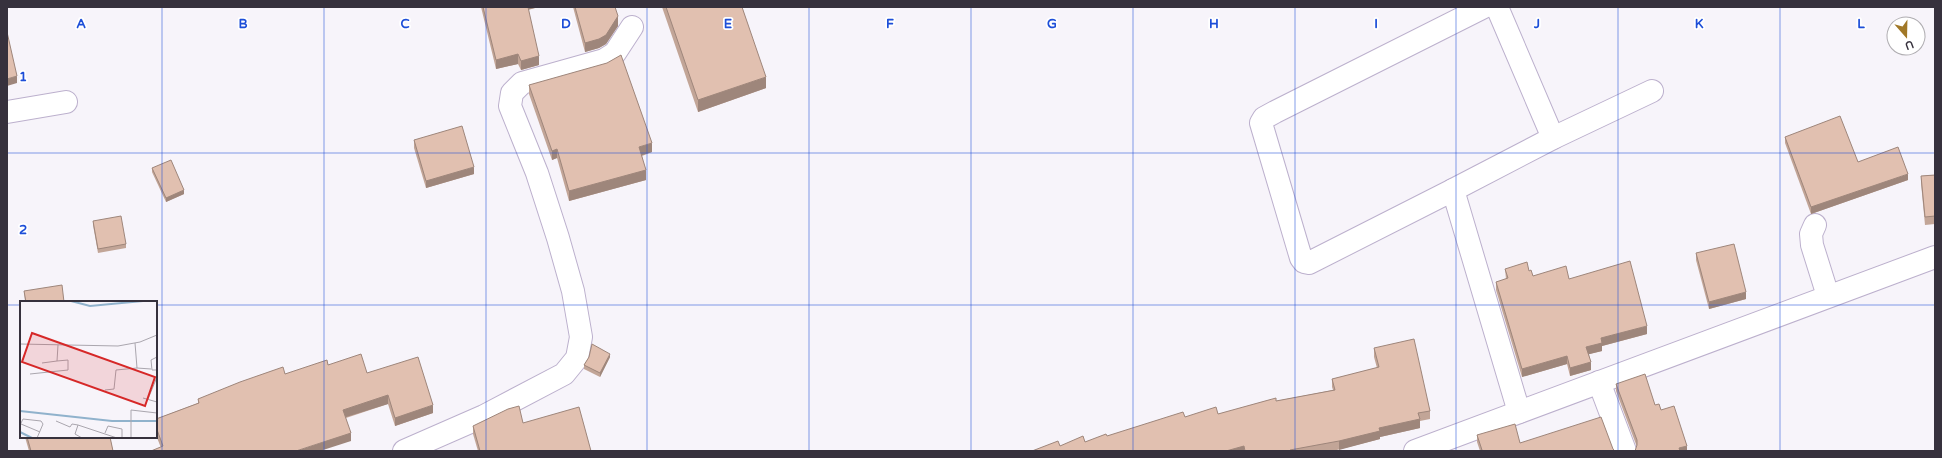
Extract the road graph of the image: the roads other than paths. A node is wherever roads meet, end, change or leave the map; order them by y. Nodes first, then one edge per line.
1 (1484, 7) edge
2 (1497, 7) edge
3 (632, 27) dead end
4 (1652, 91) dead end
5 (66, 102) dead end
6 (7, 112) edge
7 (1553, 138) junction
8 (1453, 190) junction
9 (1815, 225) dead end
10 (1935, 257) edge
11 (1828, 296) junction
12 (1600, 382) junction
13 (1519, 412) junction
14 (449, 442) edge
15 (404, 451) edge
16 (1415, 451) edge
17 (1625, 451) edge

1 - 8 street
2 - 7 street
3 - 14 street
4 - 7 street
5 - 6 street
7 - 8 street
8 - 13 street
9 - 11 street
10 - 11 street
11 - 12 street
12 - 13 street
12 - 17 street
13 - 16 street
14 - 15 street

